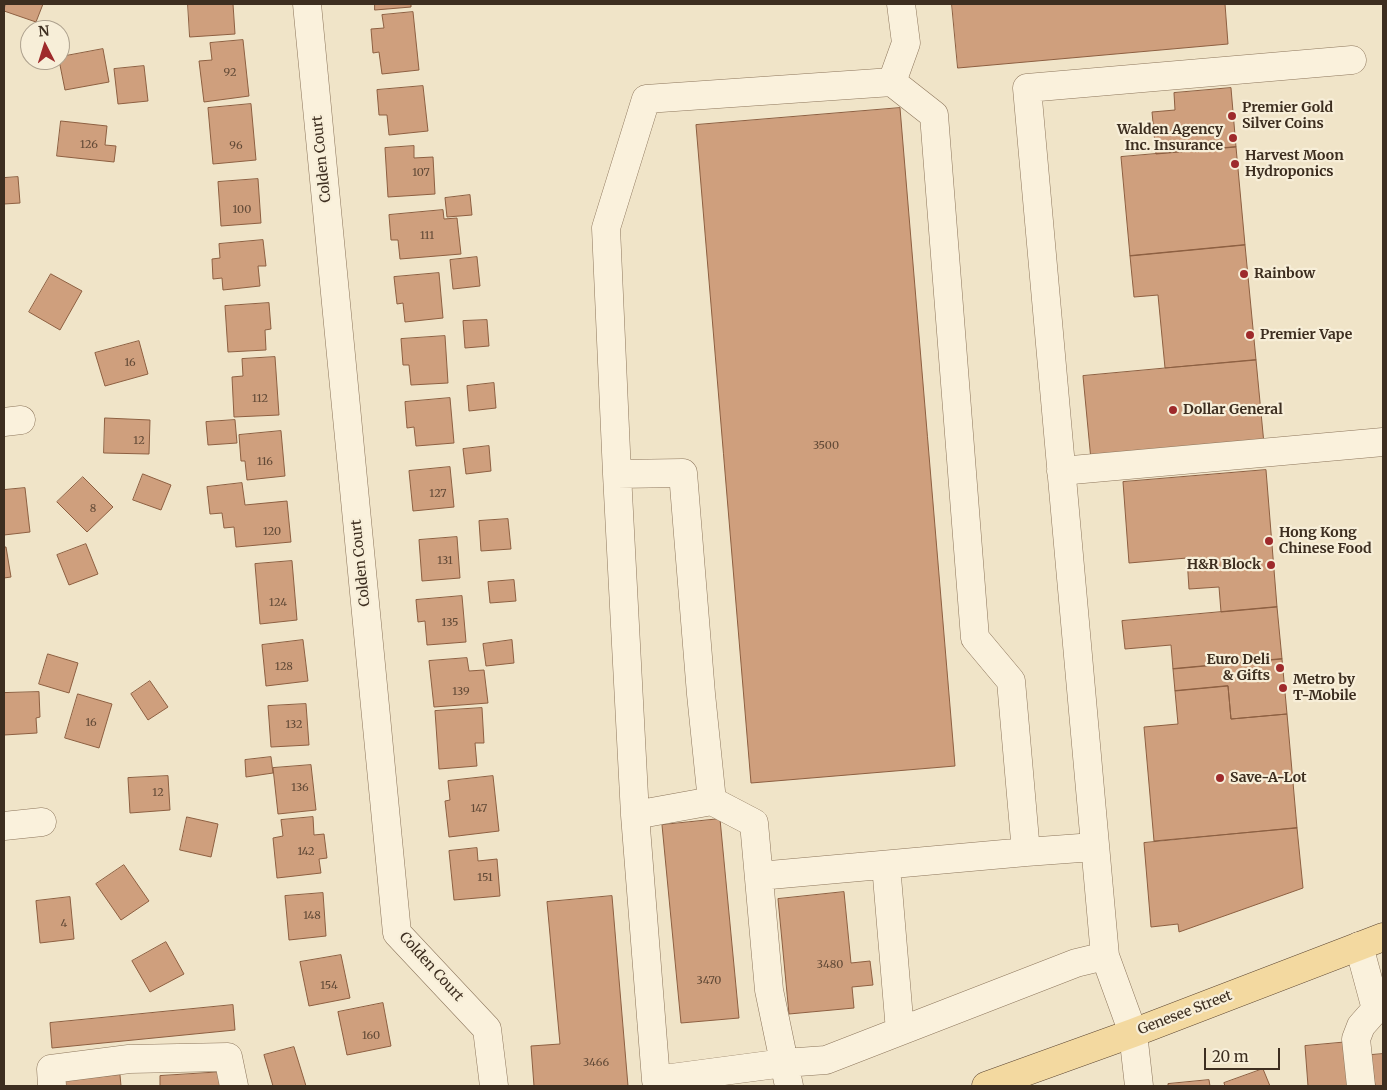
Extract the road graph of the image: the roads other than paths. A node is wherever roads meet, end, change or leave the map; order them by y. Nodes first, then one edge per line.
1 (306, 4) edge
2 (901, 4) edge
3 (1352, 60) dead end
4 (892, 82) junction
5 (1383, 442) edge
6 (1061, 471) junction
7 (617, 474) junction
8 (712, 802) junction
9 (635, 814) junction
10 (42, 822) dead end
11 (4, 826) edge
12 (1094, 848) junction
13 (1026, 852) junction
14 (886, 865) junction
15 (759, 876) junction
16 (1371, 941) edge
17 (1105, 956) junction
18 (1380, 1011) edge
19 (900, 1031) junction
20 (1133, 1033) junction
21 (786, 1075) edge
22 (657, 1083) edge
23 (52, 1086) edge
24 (234, 1086) edge
25 (494, 1086) edge
26 (986, 1086) edge
27 (1139, 1086) edge
28 (1361, 1086) edge

1 - 25 street, Colden Court
2 - 4 street
3 - 6 street
4 - 7 street
4 - 13 street
5 - 6 street
6 - 12 street
7 - 8 street
7 - 9 street
8 - 9 street
8 - 15 street
9 - 22 street
10 - 11 street
12 - 13 street
12 - 17 street
13 - 14 street
14 - 15 street
14 - 19 street
15 - 21 street
16 - 18 street
16 - 20 main road, Genesee Street
17 - 19 street
17 - 20 street
18 - 28 street
19 - 21 street
20 - 26 main road, Genesee Street
20 - 27 street
21 - 22 street
23 - 24 street

